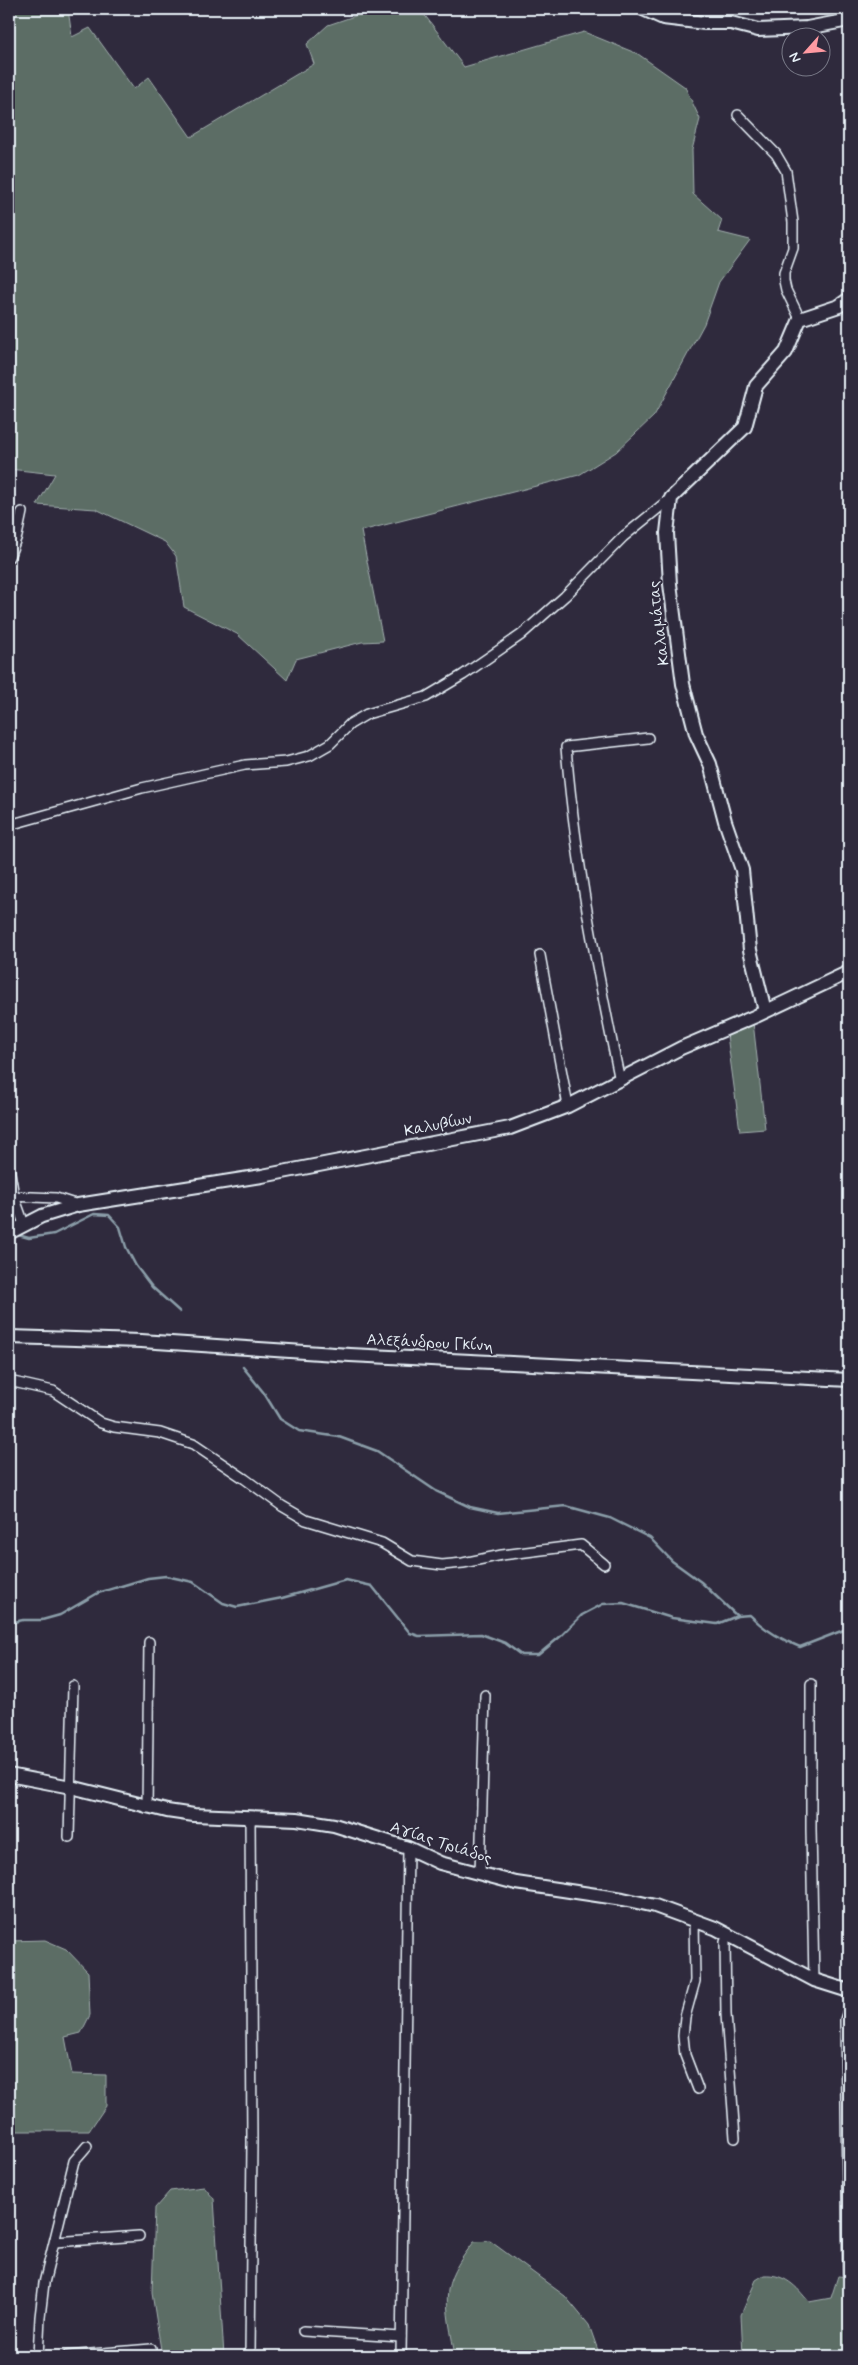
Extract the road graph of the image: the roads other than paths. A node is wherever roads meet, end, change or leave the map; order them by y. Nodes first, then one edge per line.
1 (643, 9) edge
2 (849, 20) edge
3 (738, 115) dead end
4 (849, 299) edge
5 (800, 319) junction
6 (671, 498) junction
7 (22, 512) dead end
8 (9, 556) edge
9 (648, 738) dead end
10 (9, 825) edge
11 (540, 955) dead end
12 (849, 972) edge
13 (765, 1011) junction
14 (620, 1080) junction
15 (568, 1106) junction
16 (9, 1167) edge
17 (11, 1196) edge
18 (78, 1205) junction
19 (17, 1228) edge
20 (9, 1336) edge
21 (849, 1380) edge
22 (9, 1381) edge
23 (604, 1564) dead end
24 (150, 1642) dead end
25 (811, 1684) dead end
26 (73, 1686) dead end
27 (485, 1695) dead end
28 (9, 1775) edge
29 (71, 1788) junction
30 (147, 1808) junction
31 (250, 1817) junction
32 (70, 1837) dead end
33 (408, 1848) junction
34 (480, 1874) junction
35 (694, 1919) junction
36 (728, 1934) junction
37 (814, 1980) junction
38 (849, 1991) edge
39 (849, 2008) edge
40 (698, 2089) dead end
41 (734, 2138) dead end
42 (87, 2146) dead end
43 (139, 2236) dead end
44 (55, 2242) junction
45 (848, 2273) dead end
46 (303, 2331) dead end
47 (401, 2337) junction
48 (151, 2349) dead end
49 (38, 2356) edge
50 (67, 2356) edge
51 (250, 2356) edge
52 (401, 2356) edge

1 - 2 street
3 - 5 street
4 - 5 street
5 - 6 street
6 - 10 street
6 - 13 street, Καλαμάτας
7 - 8 street
9 - 14 street
11 - 15 street
12 - 13 street, Καλυβίων
13 - 14 street, Καλυβίων
14 - 15 street, Καλυβίων
15 - 18 street, Καλυβίων
16 - 17 street
17 - 18 street
17 - 19 street
18 - 19 street, Καλυβίων
20 - 21 street, Αλεξάνδρου Γκίνη
22 - 23 street
24 - 30 street
25 - 37 street
26 - 29 street
27 - 34 street
28 - 29 street, Αγίας Τριάδος
29 - 30 street, Αγίας Τριάδος
29 - 32 street
30 - 31 street, Αγίας Τριάδος
31 - 33 street, Αγίας Τριάδος
31 - 51 street
33 - 34 street, Αγίας Τριάδος
33 - 47 street
34 - 35 street, Αγίας Τριάδος
35 - 36 street, Αγίας Τριάδος
35 - 40 street
36 - 37 street, Αγίας Τριάδος
36 - 41 street
37 - 38 street, Αγίας Τριάδος
39 - 45 street
42 - 44 street
43 - 44 street
44 - 49 street
46 - 47 street
47 - 52 street
48 - 50 street

